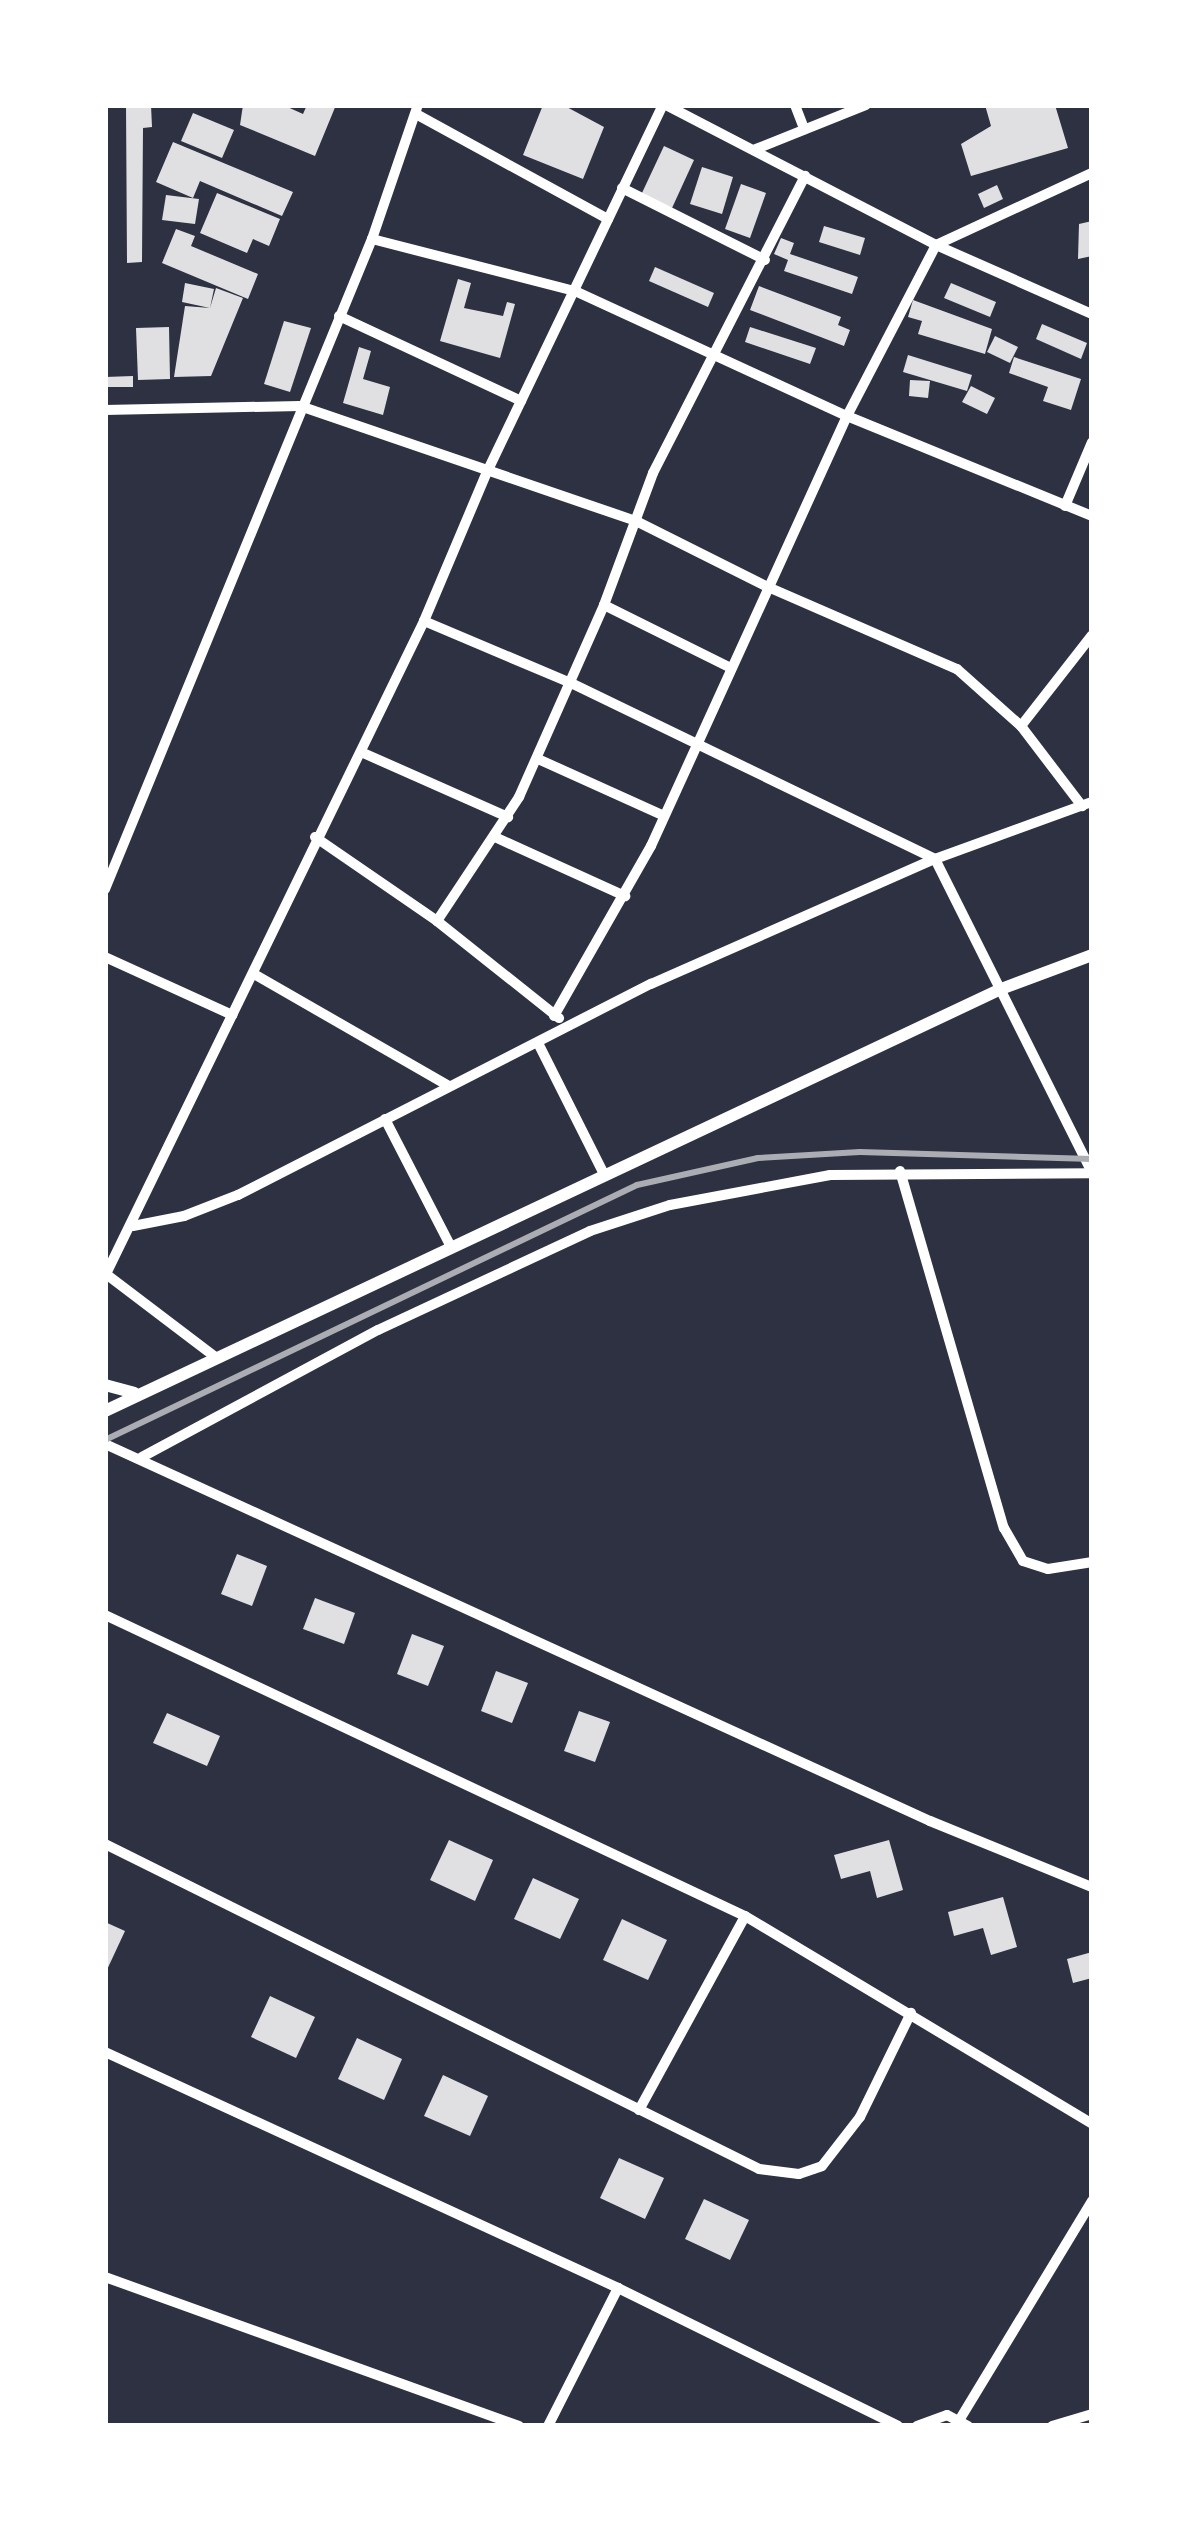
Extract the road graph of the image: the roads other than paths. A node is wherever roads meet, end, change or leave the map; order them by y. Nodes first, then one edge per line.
1 (665, 105) edge
2 (795, 105) edge
3 (866, 105) edge
4 (417, 110) edge
5 (804, 129) junction
6 (756, 149) junction
7 (1092, 173) edge
8 (804, 176) junction
9 (622, 188) junction
10 (608, 219) junction
11 (372, 239) junction
12 (936, 245) junction
13 (765, 260) junction
14 (575, 291) junction
15 (1092, 314) edge
16 (339, 316) junction
17 (716, 352) junction
18 (521, 401) junction
19 (300, 406) junction
20 (105, 410) edge
21 (847, 416) junction
22 (1092, 442) edge
23 (487, 472) junction
24 (1065, 506) junction
25 (1092, 516) edge
26 (638, 522) junction
27 (768, 587) junction
28 (604, 605) junction
29 (424, 621) junction
30 (1092, 634) edge
31 (732, 668) junction
32 (571, 682) junction
33 (1021, 726) junction
34 (697, 744) junction
35 (361, 752) junction
36 (538, 759) junction
37 (1087, 804) edge
38 (664, 816) junction
39 (508, 817) junction
40 (315, 837) junction
41 (498, 838) junction
42 (935, 859) junction
43 (105, 889) edge
44 (624, 896) junction
45 (437, 920) junction
46 (1092, 955) edge
47 (105, 958) edge
48 (254, 974) junction
49 (1001, 989) junction
50 (232, 1015) junction
51 (554, 1016) junction
52 (568, 1025) junction
53 (538, 1043) junction
54 (447, 1085) junction
55 (385, 1119) junction
56 (1086, 1146) edge
57 (900, 1172) junction
58 (1092, 1173) edge
59 (604, 1174) junction
60 (133, 1226) junction
61 (450, 1246) junction
62 (106, 1275) edge
63 (214, 1356) junction
64 (105, 1386) edge
65 (134, 1393) junction
66 (105, 1411) edge
67 (105, 1444) edge
68 (142, 1457) junction
69 (1092, 1562) edge
70 (105, 1615) edge
71 (105, 1844) edge
72 (1092, 1887) edge
73 (745, 1916) junction
74 (911, 2012) junction
75 (105, 2052) edge
76 (639, 2110) junction
77 (1092, 2124) edge
78 (1092, 2201) edge
79 (105, 2277) edge
80 (618, 2288) junction
81 (1092, 2414) edge
82 (964, 2422) edge
83 (519, 2426) edge
84 (548, 2426) edge
85 (898, 2426) edge
86 (918, 2426) edge
87 (1052, 2426) edge

1 - 6 street
1 - 9 street
2 - 5 street
3 - 5 street
4 - 10 street
4 - 11 street
5 - 6 street
6 - 8 street
7 - 12 street
8 - 12 street
8 - 13 street
9 - 10 street
9 - 13 street
10 - 14 street
11 - 14 street
11 - 16 street
12 - 15 street
12 - 21 street
13 - 17 street
14 - 17 street
14 - 18 street
16 - 18 street
16 - 19 street
17 - 21 street
17 - 26 street
18 - 23 street
19 - 20 street
19 - 23 street
19 - 43 street
21 - 24 street
21 - 27 street
22 - 24 street
23 - 26 street
23 - 29 street
24 - 25 street
26 - 27 street
26 - 28 street
27 - 31 street
27 - 33 street
28 - 31 street
28 - 32 street
29 - 32 street
29 - 35 street
30 - 33 street
31 - 34 street
32 - 34 street
32 - 36 street
33 - 37 street
34 - 38 street
34 - 42 street
35 - 39 street
35 - 40 street
36 - 38 street
36 - 39 street
37 - 42 street
38 - 44 street
39 - 41 street
40 - 45 street
40 - 48 street
41 - 44 street
41 - 45 street
42 - 49 street
42 - 52 street
44 - 51 street
45 - 51 street
46 - 49 street
47 - 50 street
48 - 50 street
48 - 54 street
49 - 56 street
49 - 59 street
50 - 60 street
51 - 52 street
52 - 53 street
53 - 54 street
53 - 59 street
54 - 55 street
55 - 60 street
55 - 61 street
56 - 58 street
57 - 58 street
57 - 68 street
57 - 69 street
59 - 61 street
60 - 62 street
61 - 63 street
62 - 63 street
63 - 65 street
64 - 65 street
65 - 66 street
67 - 68 street
68 - 72 street
70 - 73 street
71 - 76 street
73 - 74 street
73 - 76 street
74 - 76 street
74 - 77 street
75 - 80 street
78 - 82 street
79 - 83 street
80 - 84 street
80 - 85 street
81 - 87 street
82 - 86 street

